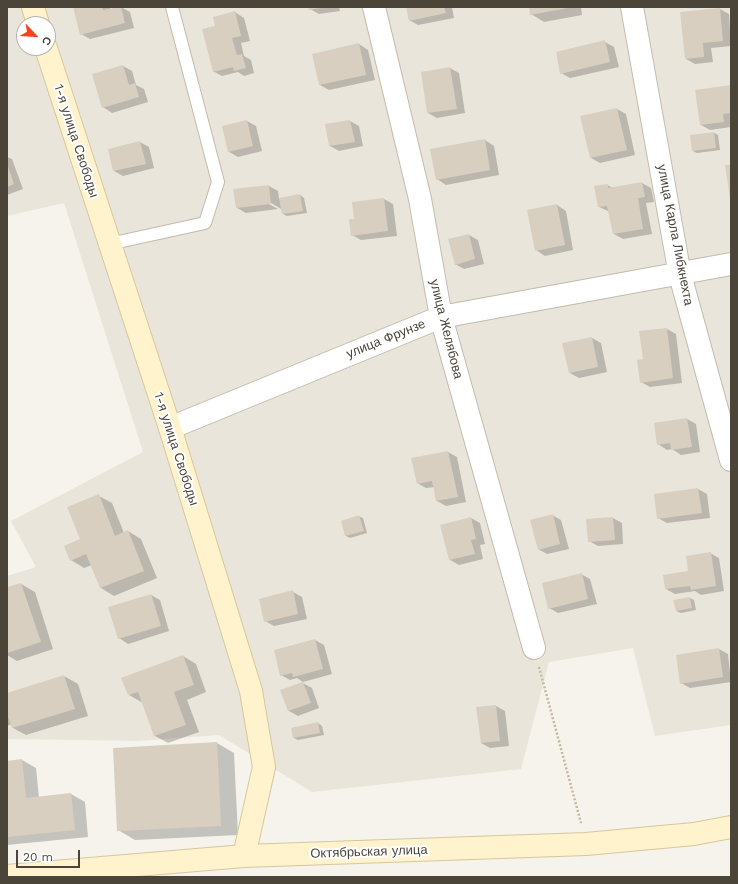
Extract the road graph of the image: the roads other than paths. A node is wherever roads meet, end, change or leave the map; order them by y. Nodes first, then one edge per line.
1 (172, 7) edge
2 (374, 7) edge
3 (632, 7) edge
4 (49, 56) edge
5 (109, 244) junction
6 (731, 264) edge
7 (680, 274) junction
8 (441, 317) junction
9 (170, 428) junction
10 (731, 460) edge
11 (534, 648) road end
12 (731, 827) edge
13 (244, 856) junction
14 (7, 876) edge

1 - 5 lane
2 - 8 street, улица Желябова
3 - 7 street, улица Карла Либкнехта
4 - 5 street, 1-я улица Свободы
5 - 9 street, 1-я улица Свободы
6 - 7 street, улица Фрунзе
7 - 8 street, улица Фрунзе
7 - 10 street, улица Карла Либкнехта
8 - 9 street, улица Фрунзе
8 - 11 street, улица Желябова
9 - 13 street, 1-я улица Свободы
12 - 13 street, Октябрьская улица
13 - 14 street, Октябрьская улица

